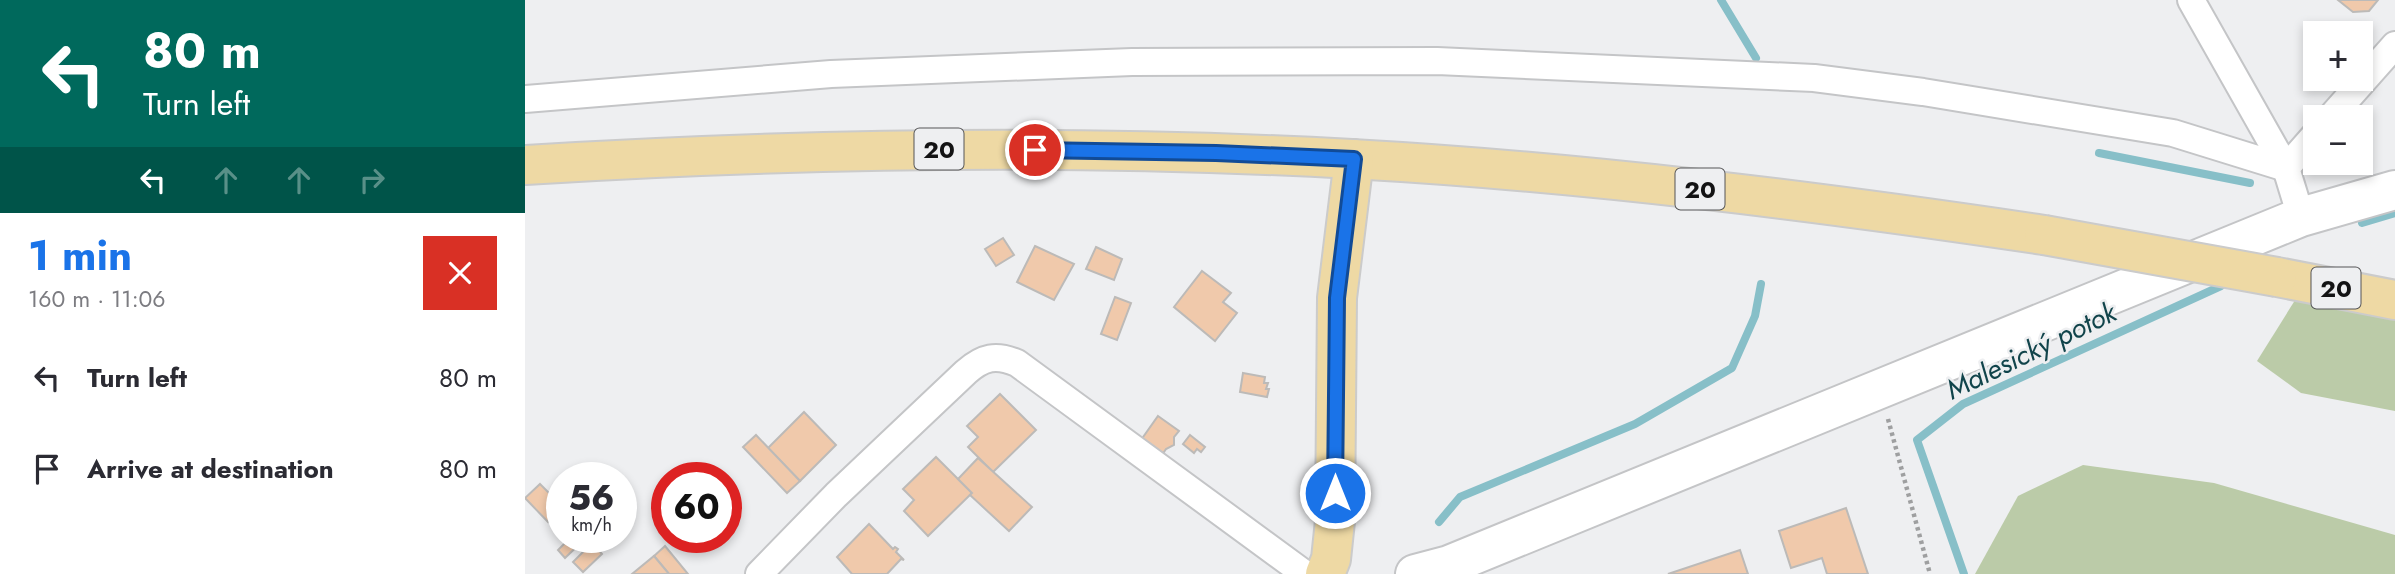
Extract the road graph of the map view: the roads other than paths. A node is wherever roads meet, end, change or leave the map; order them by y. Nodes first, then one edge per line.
1 (2191, 0) edge
2 (2395, 45) edge
3 (525, 99) edge
4 (2342, 105) edge
5 (2303, 148) edge
6 (1354, 159) junction
7 (525, 165) edge
8 (2285, 168) junction
9 (2395, 190) edge
10 (2301, 217) junction
11 (2395, 300) edge
12 (759, 574) edge
13 (1305, 574) edge
14 (1325, 574) edge
15 (1415, 574) edge

1 - 8 street
2 - 4 street
3 - 8 street
5 - 8 street
6 - 7 main road, 20
6 - 11 main road, 20, bridge
6 - 14 main road
8 - 10 street
9 - 10 street
10 - 15 street
12 - 13 street

